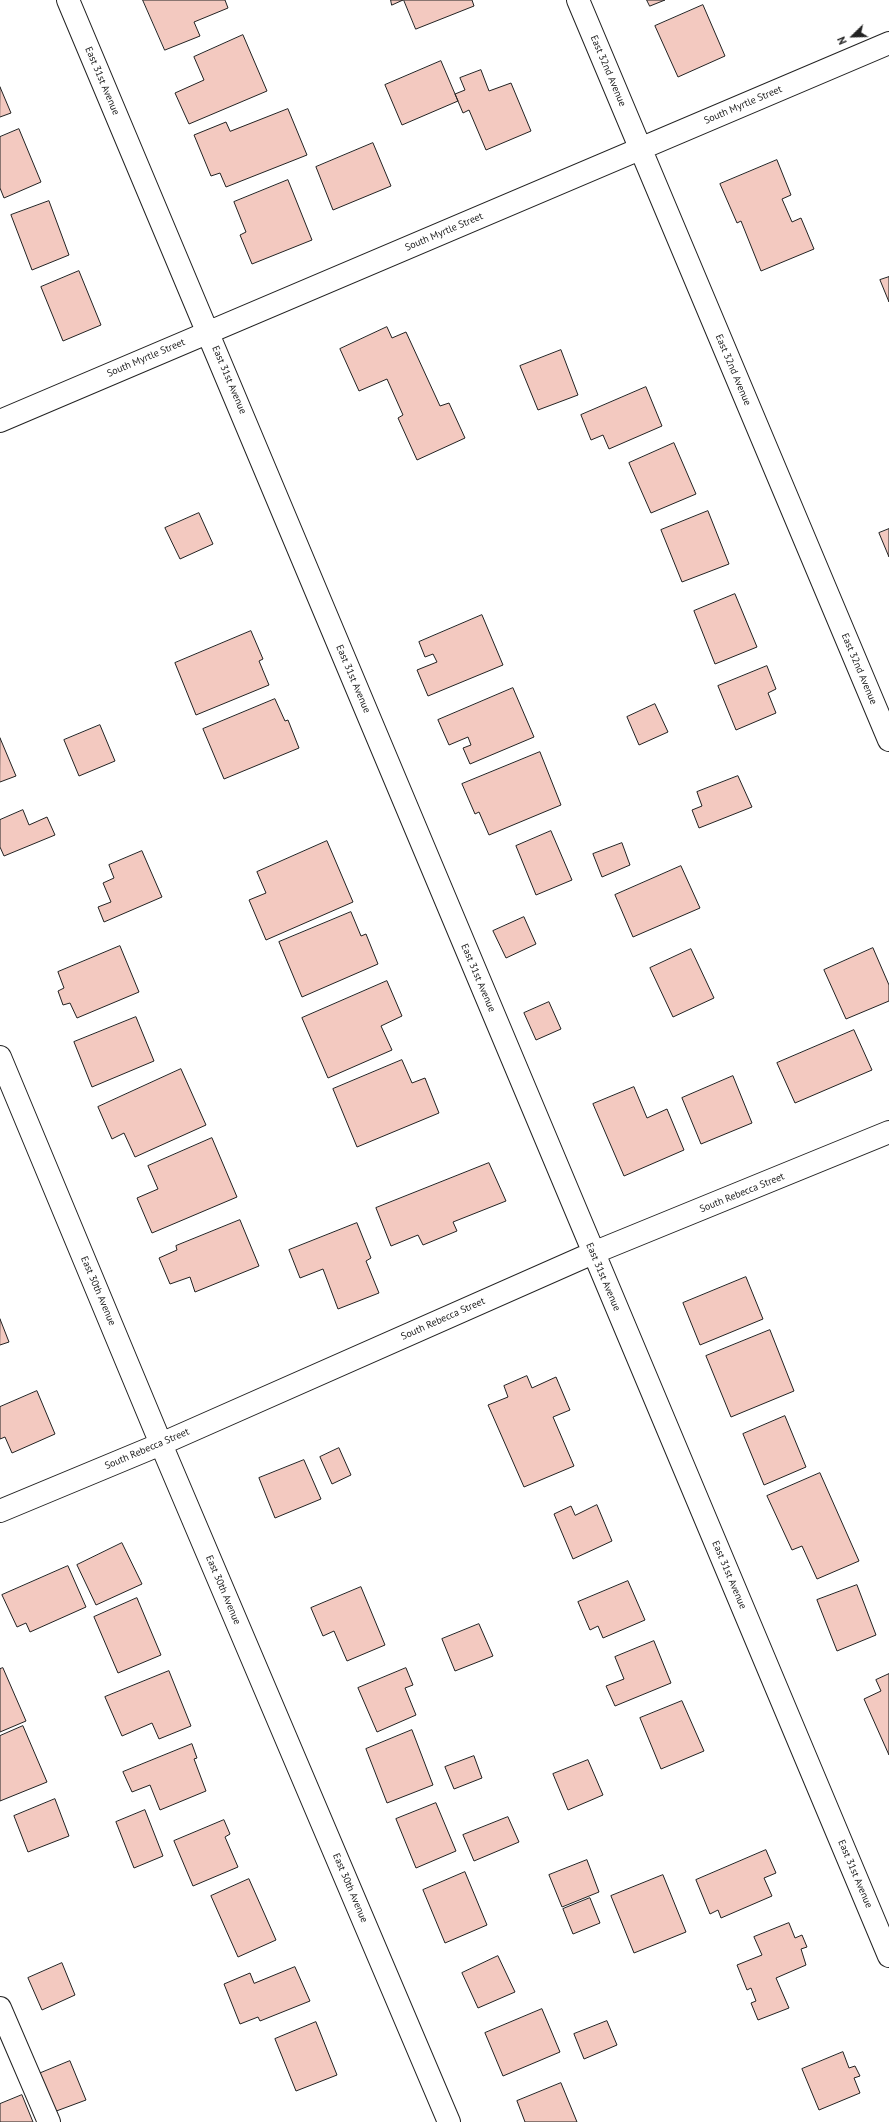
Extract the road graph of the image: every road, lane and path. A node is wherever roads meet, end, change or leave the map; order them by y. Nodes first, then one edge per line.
1 (68, 0) edge
2 (578, 0) edge
3 (889, 43) edge
4 (640, 149) junction
5 (209, 332) junction
6 (0, 420) edge
7 (889, 740) edge
8 (0, 1057) edge
9 (889, 1132) edge
10 (593, 1253) junction
11 (161, 1444) junction
12 (0, 1511) edge
13 (889, 1956) edge
14 (0, 2008) edge
15 (48, 2122) edge
16 (449, 2122) edge

1 - 5 street, East 31st Avenue
2 - 4 street, East 32nd Avenue
3 - 4 street, South Myrtle Street
4 - 5 street, South Myrtle Street
4 - 7 street, East 32nd Avenue
5 - 6 street, South Myrtle Street
5 - 10 street, East 31st Avenue
8 - 11 street, East 30th Avenue
9 - 10 street, South Rebecca Street
10 - 11 street, South Rebecca Street
10 - 13 street, East 31st Avenue
11 - 12 street, South Rebecca Street
11 - 16 street, East 30th Avenue
14 - 15 street

